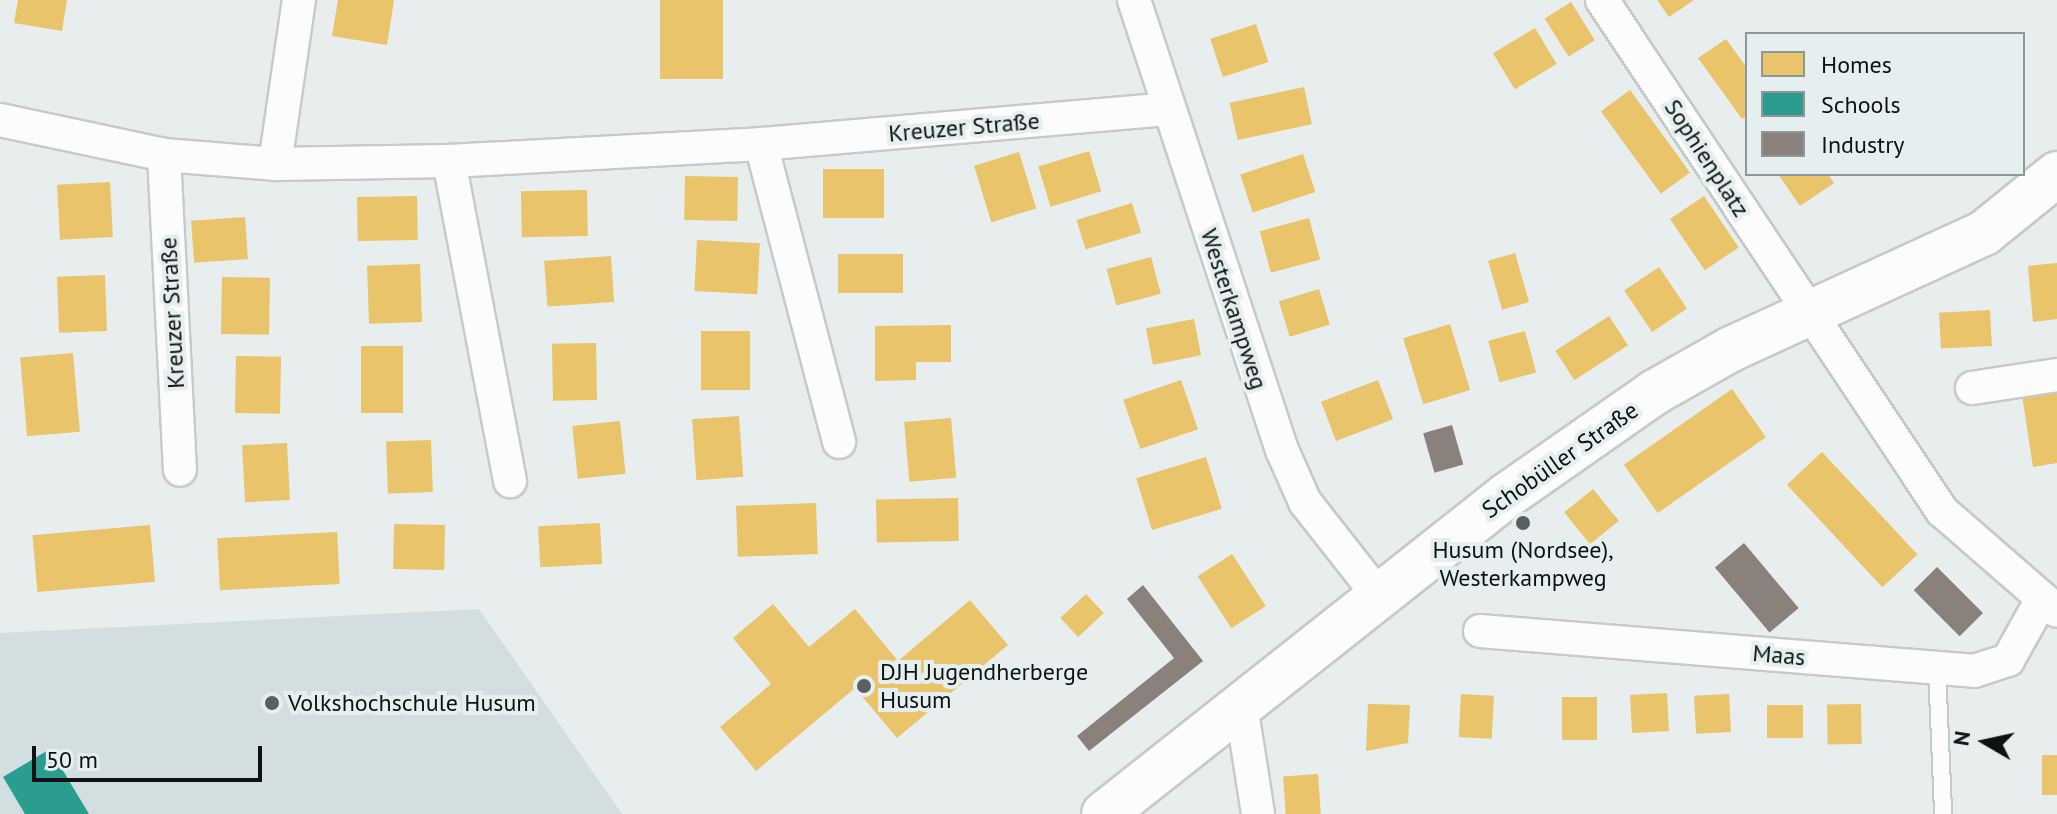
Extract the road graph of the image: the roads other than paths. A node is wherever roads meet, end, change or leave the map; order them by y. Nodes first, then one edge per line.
1 (299, 0) edge
2 (1134, 0) edge
3 (1602, 0) edge
4 (1166, 109) junction
5 (0, 120) edge
6 (761, 144) junction
7 (164, 155) junction
8 (449, 161) junction
9 (275, 164) junction
10 (2057, 174) edge
11 (1812, 316) junction
12 (2057, 375) edge
13 (1972, 388) dead end
14 (839, 442) dead end
15 (180, 470) dead end
16 (510, 481) dead end
17 (1379, 596) junction
18 (2049, 606) edge
19 (1480, 631) dead end
20 (1937, 668) junction
21 (1241, 705) junction
22 (1104, 814) edge
23 (1258, 814) edge
24 (1943, 814) edge

1 - 9 street
2 - 4 street, Westerkampweg
3 - 11 street, Sophienplatz
4 - 6 street, Kreuzer Straße
4 - 17 street, Westerkampweg
5 - 7 street, Kreuzer Straße
6 - 8 street, Kreuzer Straße
6 - 14 street
7 - 9 street, Kreuzer Straße
7 - 15 street, Kreuzer Straße
8 - 9 street, Kreuzer Straße
8 - 16 street
10 - 11 main road, Schobüller Straße
11 - 17 main road, Schobüller Straße
11 - 18 street, Maas
12 - 13 street
17 - 21 main road, Schobüller Straße
18 - 20 street, Maas
19 - 20 street, Maas
20 - 24 lane
21 - 22 main road, Schobüller Straße
21 - 23 street

